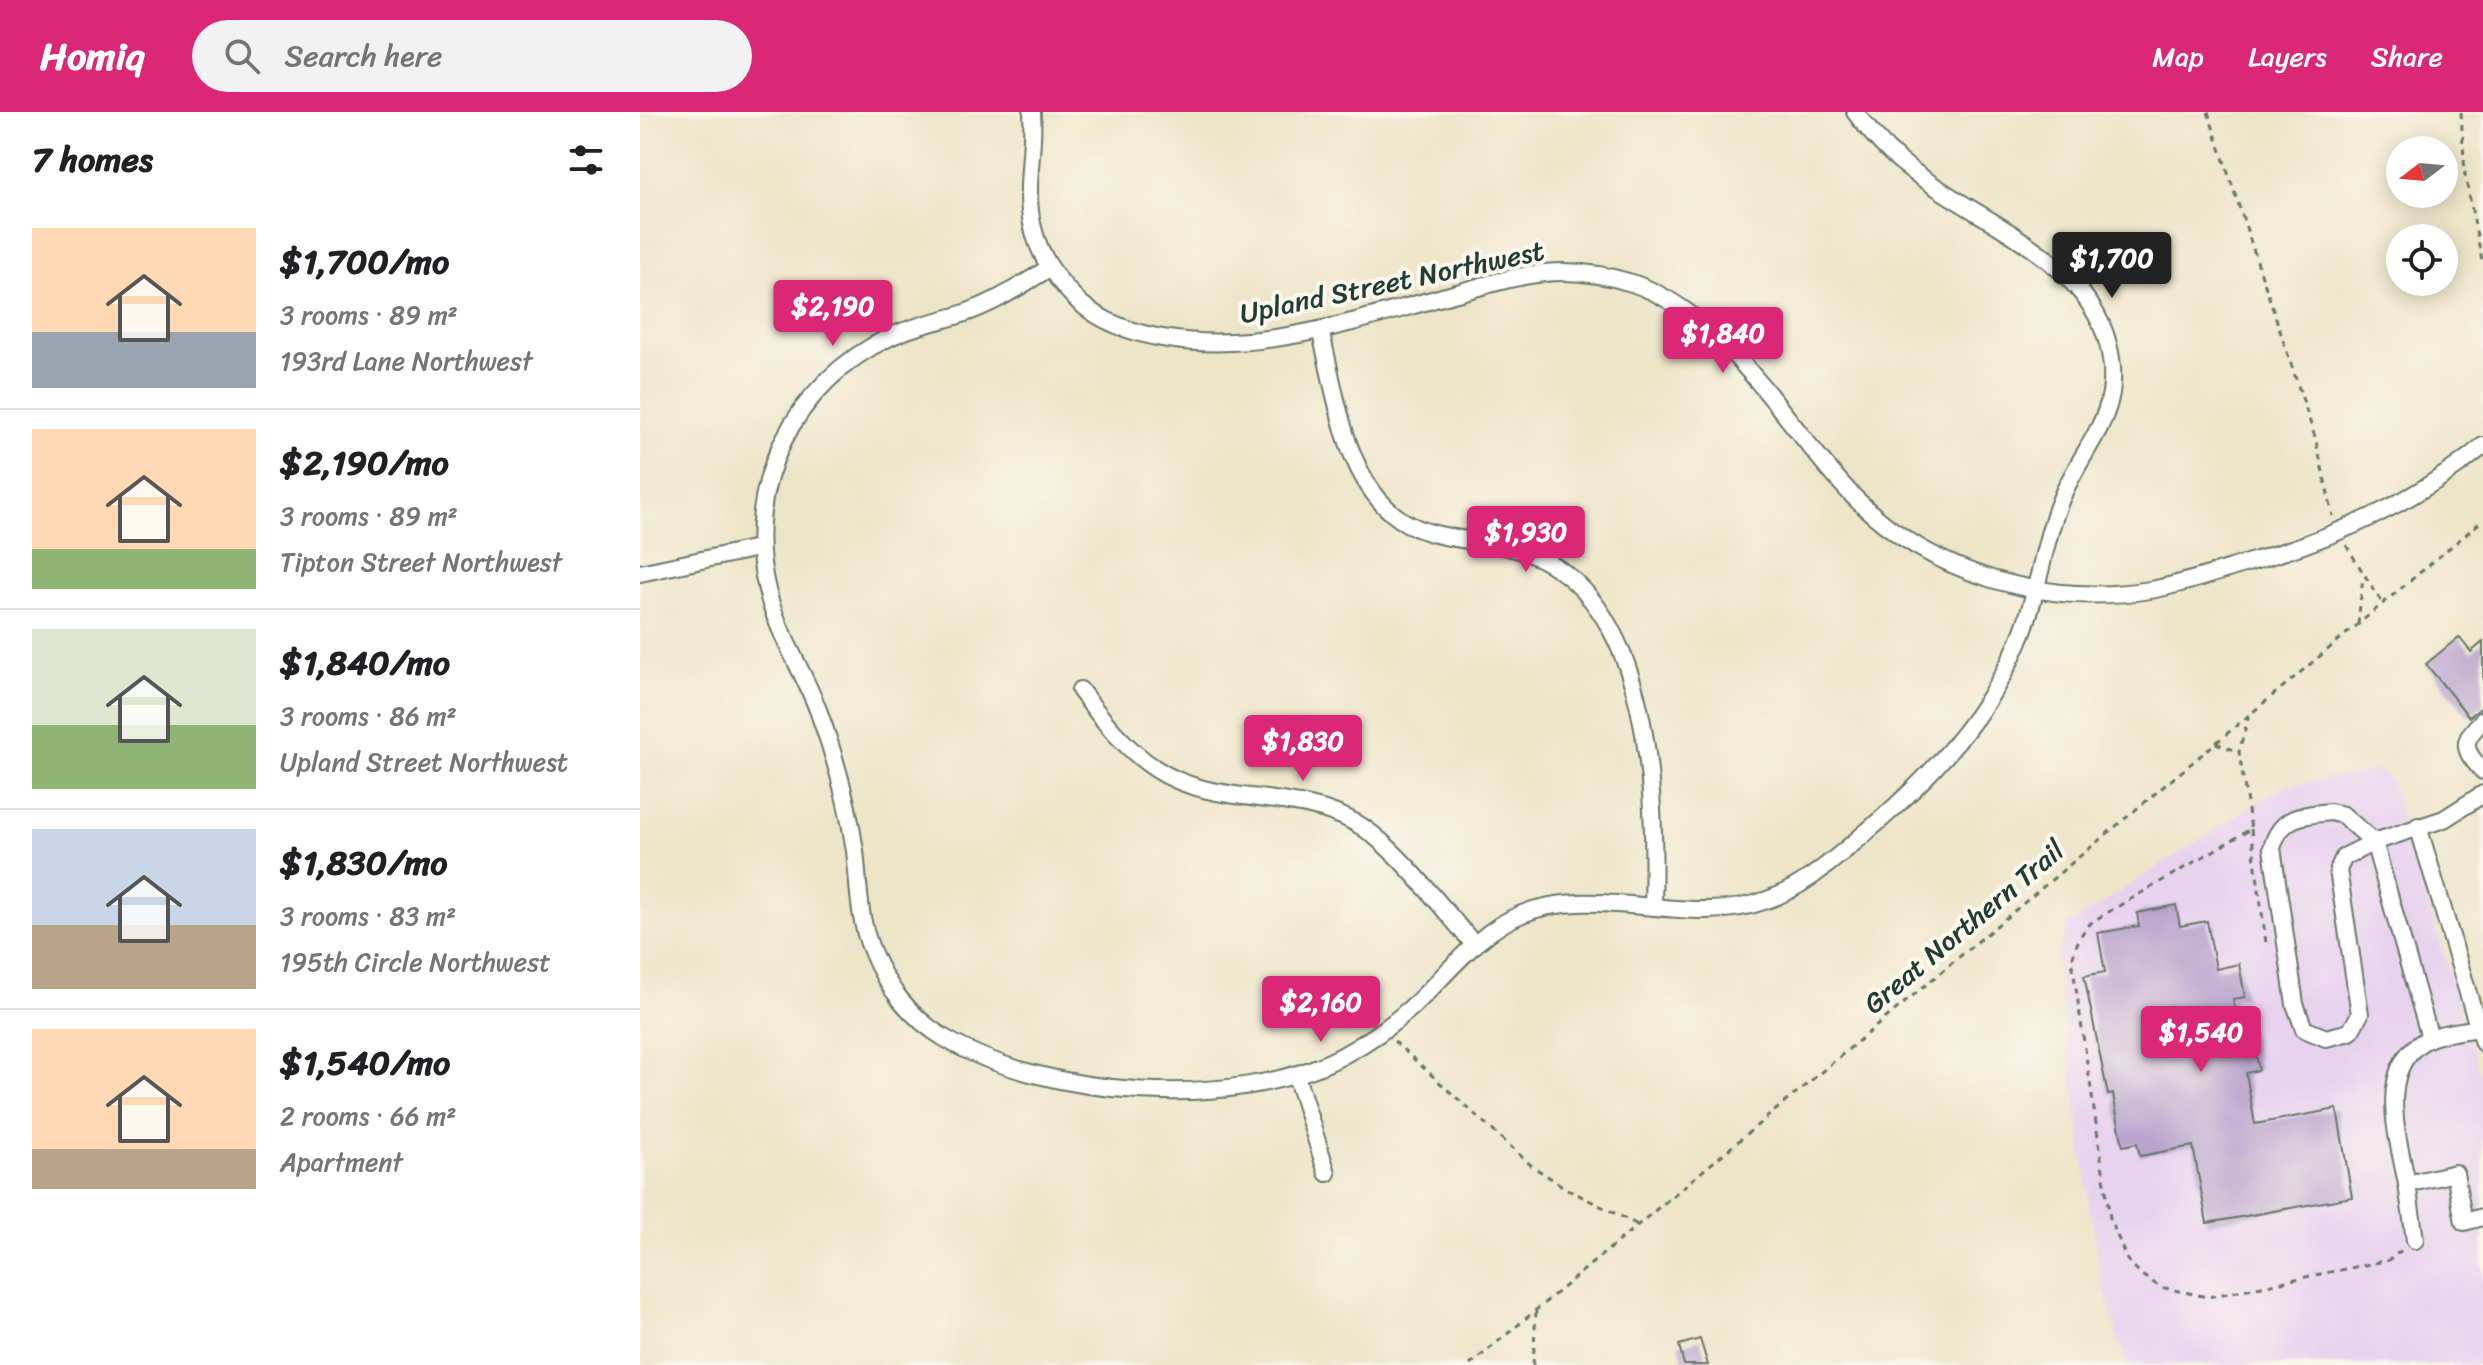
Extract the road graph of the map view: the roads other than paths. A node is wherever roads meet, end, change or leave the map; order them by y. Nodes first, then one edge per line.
1 (1032, 112) edge
2 (1855, 112) edge
3 (1049, 268) junction
4 (1320, 330) junction
5 (2483, 446) edge
6 (758, 548) junction
7 (640, 573) edge
8 (2036, 590) junction
9 (1080, 690) dead end
10 (2483, 720) edge
11 (2483, 771) edge
12 (2483, 794) edge
13 (2418, 826) junction
14 (2374, 842) junction
15 (1653, 907) junction
16 (1475, 945) junction
17 (2481, 1036) edge
18 (2430, 1038) junction
19 (1296, 1076) junction
20 (1327, 1173) dead end
21 (2407, 1184) junction
22 (2483, 1217) edge
23 (2415, 1240) road end

1 - 3 street, Upland Street Northwest
2 - 8 street
3 - 4 street, Upland Street Northwest
3 - 6 street
4 - 8 street, Upland Street Northwest
4 - 15 street
5 - 8 street, Upland Street Northwest
6 - 7 street
6 - 19 street
8 - 15 street
9 - 16 street
10 - 11 street
12 - 13 street
13 - 14 street
13 - 17 street
14 - 14 street
14 - 18 street
15 - 16 street
16 - 19 street
17 - 18 street
18 - 21 street
19 - 20 street
21 - 22 street
21 - 23 street

